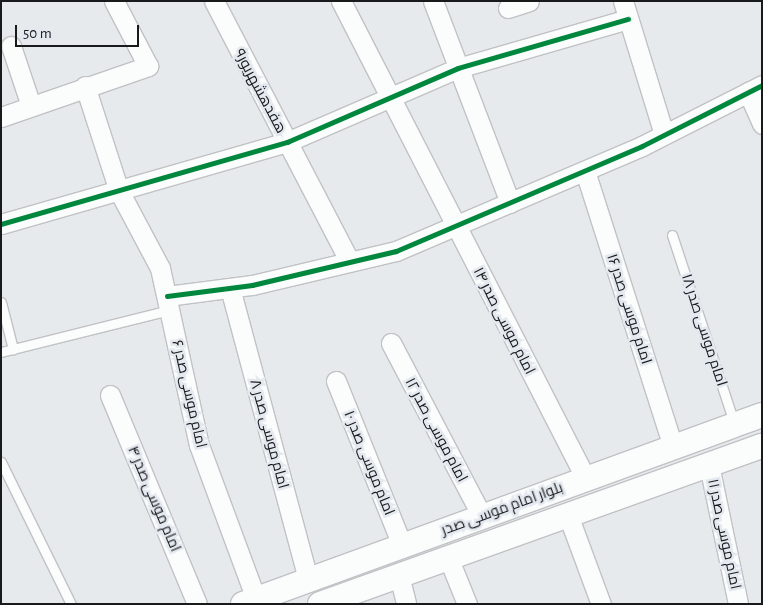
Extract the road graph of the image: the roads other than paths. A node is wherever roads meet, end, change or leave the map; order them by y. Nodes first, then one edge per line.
1 (214, 1) edge
2 (341, 1) edge
3 (433, 1) edge
4 (529, 1) edge
5 (623, 1) edge
6 (115, 2) edge
7 (508, 8) dead end
8 (628, 20) junction
9 (10, 46) dead end
10 (458, 68) junction
11 (85, 86) junction
12 (755, 88) edge
13 (390, 97) junction
14 (32, 106) junction
15 (1, 117) edge
16 (762, 124) edge
17 (664, 134) junction
18 (287, 142) junction
19 (585, 171) junction
20 (119, 191) junction
21 (510, 203) junction
22 (1, 224) edge
23 (456, 227) junction
24 (672, 235) dead end
25 (349, 260) junction
26 (230, 288) junction
27 (1, 302) edge
28 (169, 303) junction
29 (391, 343) dead end
30 (13, 350) junction
31 (1, 352) edge
32 (336, 381) dead end
33 (110, 395) dead end
34 (762, 415) edge
35 (735, 425) junction
36 (762, 446) edge
37 (673, 447) junction
38 (1, 462) edge
39 (710, 465) junction
40 (586, 479) junction
41 (568, 515) junction
42 (482, 516) junction
43 (402, 545) junction
44 (448, 557) junction
45 (348, 565) junction
46 (398, 575) junction
47 (308, 580) junction
48 (357, 589) junction
49 (249, 601) edge
50 (71, 604) edge
51 (197, 604) edge
52 (320, 604) edge
53 (406, 604) edge
54 (467, 604) edge
55 (601, 604) edge
56 (738, 604) edge

1 - 18 street, هفدهشهریور۹
2 - 13 street, امام موسی صدر ۱۴
3 - 10 street
4 - 7 street
5 - 8 street
6 - 11 street
8 - 10 street
8 - 17 street
9 - 14 street
10 - 13 street
10 - 21 street
11 - 14 street
11 - 20 street, امام موسی صدر ۶
12 - 16 street
12 - 17 street
13 - 18 street
13 - 23 street, امام موسی صدر ۱۴
14 - 15 street
17 - 19 street
18 - 20 street
18 - 25 street, هفدهشهریور۹
19 - 21 street
19 - 37 street, امام موسی صدر ۱۶
20 - 22 street
20 - 28 street, امام موسی صدر ۶
21 - 23 street
23 - 25 street
23 - 40 street, امام موسی صدر ۱۴
24 - 35 lane, امام موسی صدر ۱۸
25 - 26 street
26 - 28 street
26 - 47 street, امام موسی صدر ۸
27 - 30 lane
28 - 30 lane
28 - 49 street, امام موسی صدر ۶
29 - 42 street, امام موسی صدر ۱۲
30 - 31 lane
32 - 43 street, امام موسی صدر ۱۰
33 - 51 street, امام موسی صدر ۴
34 - 35 street, بلوار امام موسی صدر
35 - 37 street, بلوار امام موسی صدر
36 - 39 street, بلوار امام موسی صدر
37 - 40 street, بلوار امام موسی صدر
38 - 50 lane
39 - 41 street, بلوار امام موسی صدر
39 - 56 street, امام موسی صدر ۱۱
40 - 42 street, بلوار امام موسی صدر
41 - 44 street, بلوار امام موسی صدر
41 - 55 street
42 - 43 street, بلوار امام موسی صدر
43 - 45 street, بلوار امام موسی صدر
44 - 46 street, بلوار امام موسی صدر
44 - 54 street
45 - 47 street, بلوار امام موسی صدر
45 - 48 street
46 - 48 street, بلوار امام موسی صدر
46 - 53 street
47 - 49 street, بلوار امام موسی صدر
48 - 52 street, بلوار امام موسی صدر

